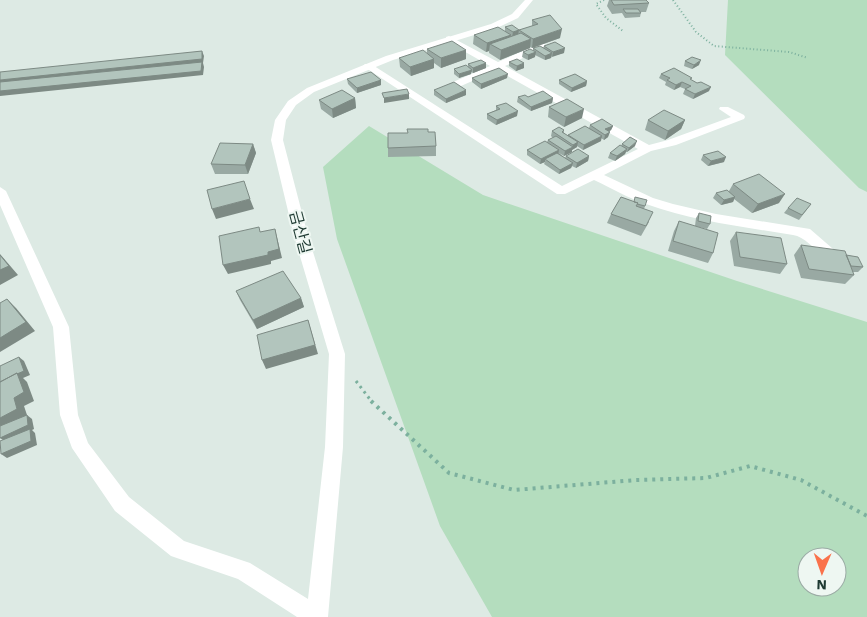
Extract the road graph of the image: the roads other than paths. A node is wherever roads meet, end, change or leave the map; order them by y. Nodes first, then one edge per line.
1 (529, 0) edge
2 (449, 39) junction
3 (542, 46) edge
4 (498, 64) junction
5 (368, 66) junction
6 (457, 84) edge
7 (724, 109) dead end
8 (647, 150) junction
9 (594, 176) junction
10 (0, 191) edge
11 (833, 255) edge
12 (314, 617) edge

1 - 2 street, 금산길
2 - 4 street
2 - 5 street, 금산길
3 - 4 street
4 - 6 street
4 - 8 street
5 - 9 street
5 - 12 street, 금산길
7 - 8 street
8 - 9 street
9 - 11 street
10 - 12 street

